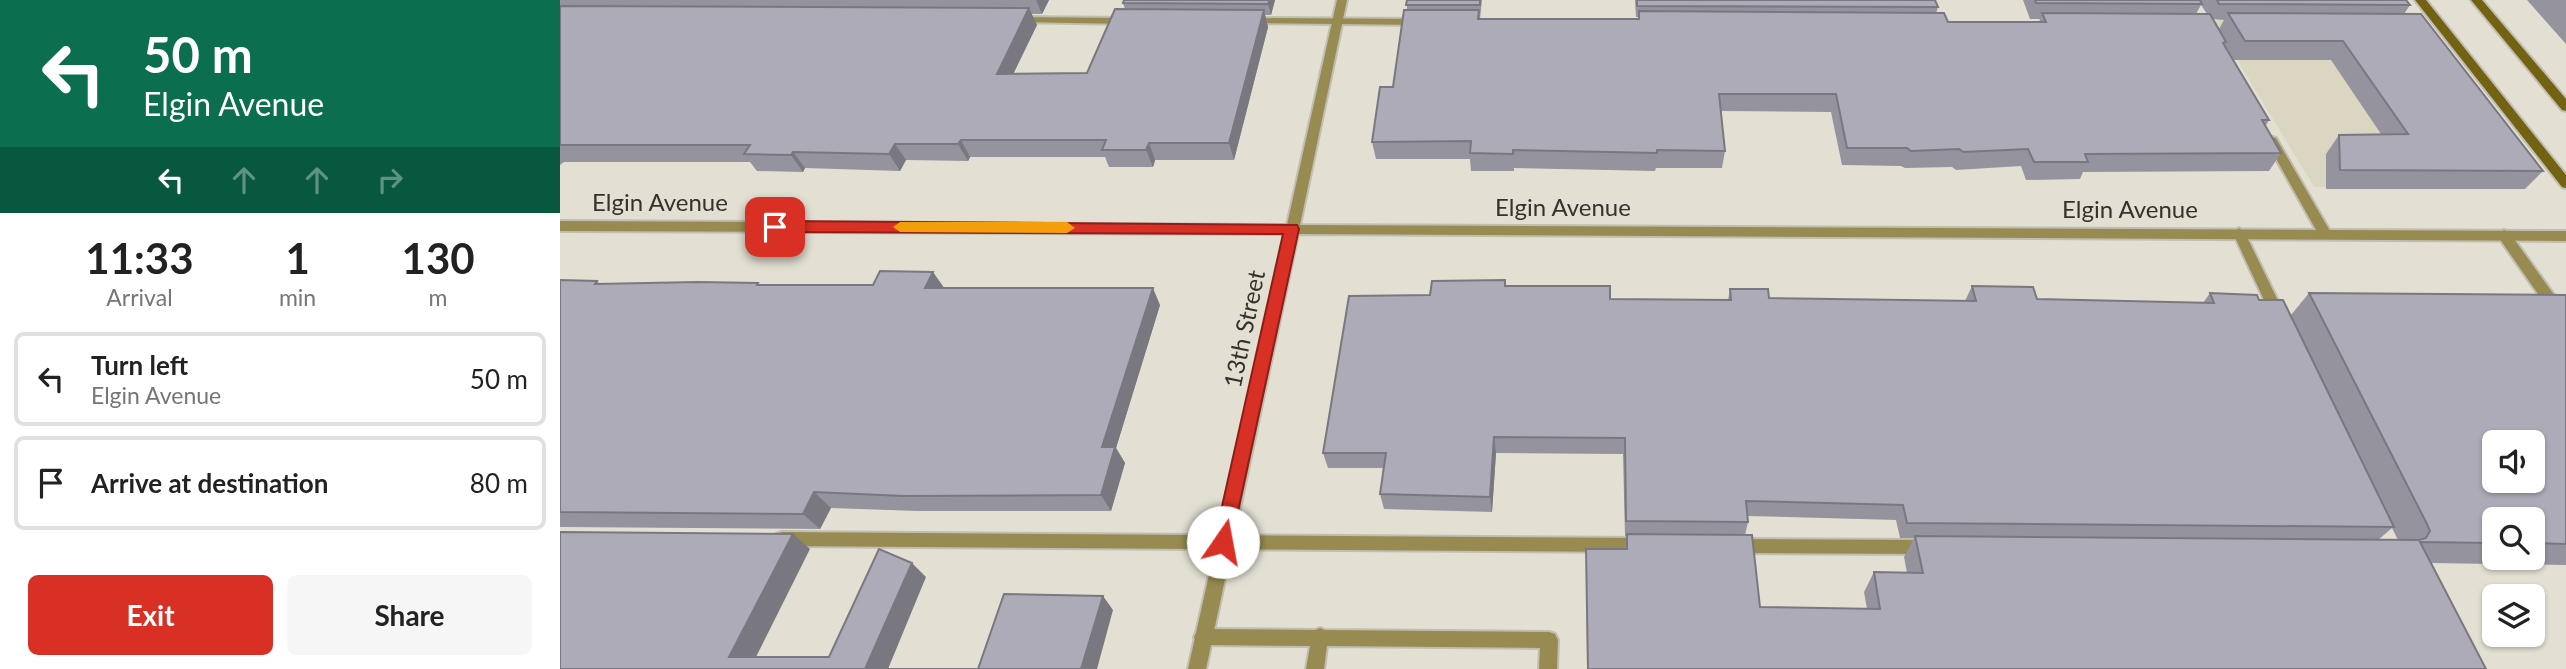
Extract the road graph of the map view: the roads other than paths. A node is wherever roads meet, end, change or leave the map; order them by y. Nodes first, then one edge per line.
1 (1342, 0) edge
2 (2420, 0) edge
3 (2476, 0) edge
4 (1007, 20) edge
5 (1147, 21) edge
6 (1231, 21) edge
7 (1337, 22) junction
8 (1431, 22) edge
9 (2566, 107) edge
10 (2267, 134) edge
11 (2566, 184) edge
12 (560, 226) edge
13 (1292, 229) junction
14 (2239, 233) junction
15 (2325, 234) junction
16 (2504, 235) junction
17 (2566, 236) edge
18 (2564, 320) edge
19 (2286, 331) edge
20 (765, 538) edge
21 (1223, 542) junction
22 (1660, 545) edge
23 (1715, 546) edge
24 (1950, 548) edge
25 (1320, 636) junction
26 (1203, 637) junction
27 (1197, 669) edge
28 (1315, 669) edge
29 (1548, 669) edge

1 - 7 street, 13th Street
2 - 11 main road
3 - 9 main road
4 - 5 street
6 - 7 street
7 - 8 street
7 - 13 street, 13th Street
10 - 15 street
12 - 13 street, Elgin Avenue
13 - 14 street, Elgin Avenue
13 - 21 street, 13th Street
14 - 15 street, Elgin Avenue
14 - 19 street
15 - 16 street, Elgin Avenue
16 - 17 street, Elgin Avenue
16 - 18 street
20 - 21 street
21 - 22 street
21 - 26 street, 13th Street
23 - 24 street
25 - 26 street
25 - 28 street
25 - 29 street
26 - 27 street, 13th Street

